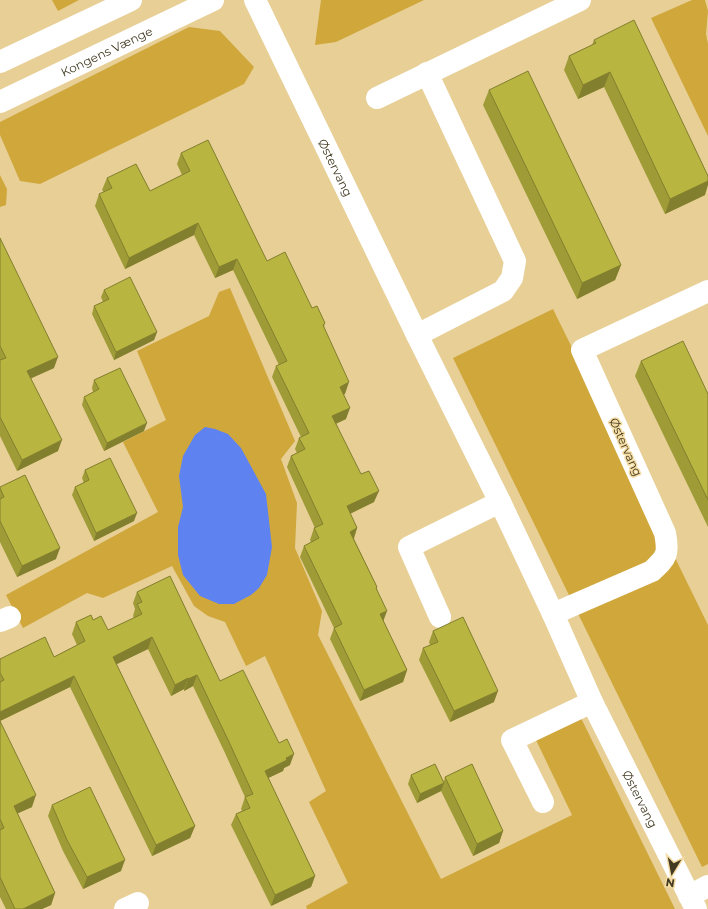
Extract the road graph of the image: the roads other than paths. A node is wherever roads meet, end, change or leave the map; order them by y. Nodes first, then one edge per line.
1 (131, 0) edge
2 (213, 0) edge
3 (255, 0) edge
4 (580, 0) edge
5 (0, 62) edge
6 (427, 73) junction
7 (377, 98) dead end
8 (0, 102) edge
9 (708, 291) edge
10 (417, 335) junction
11 (500, 502) junction
12 (553, 614) junction
13 (440, 618) dead end
14 (592, 702) junction
15 (543, 802) dead end
16 (698, 897) edge

1 - 5 street
2 - 8 street, Kongens Vænge
3 - 10 street, Østervang
4 - 6 street
6 - 7 street
6 - 10 street
9 - 12 street, Østervang
10 - 11 street, Østervang
11 - 12 street, Østervang
11 - 13 street
12 - 14 street, Østervang
14 - 15 street
14 - 16 street, Østervang

